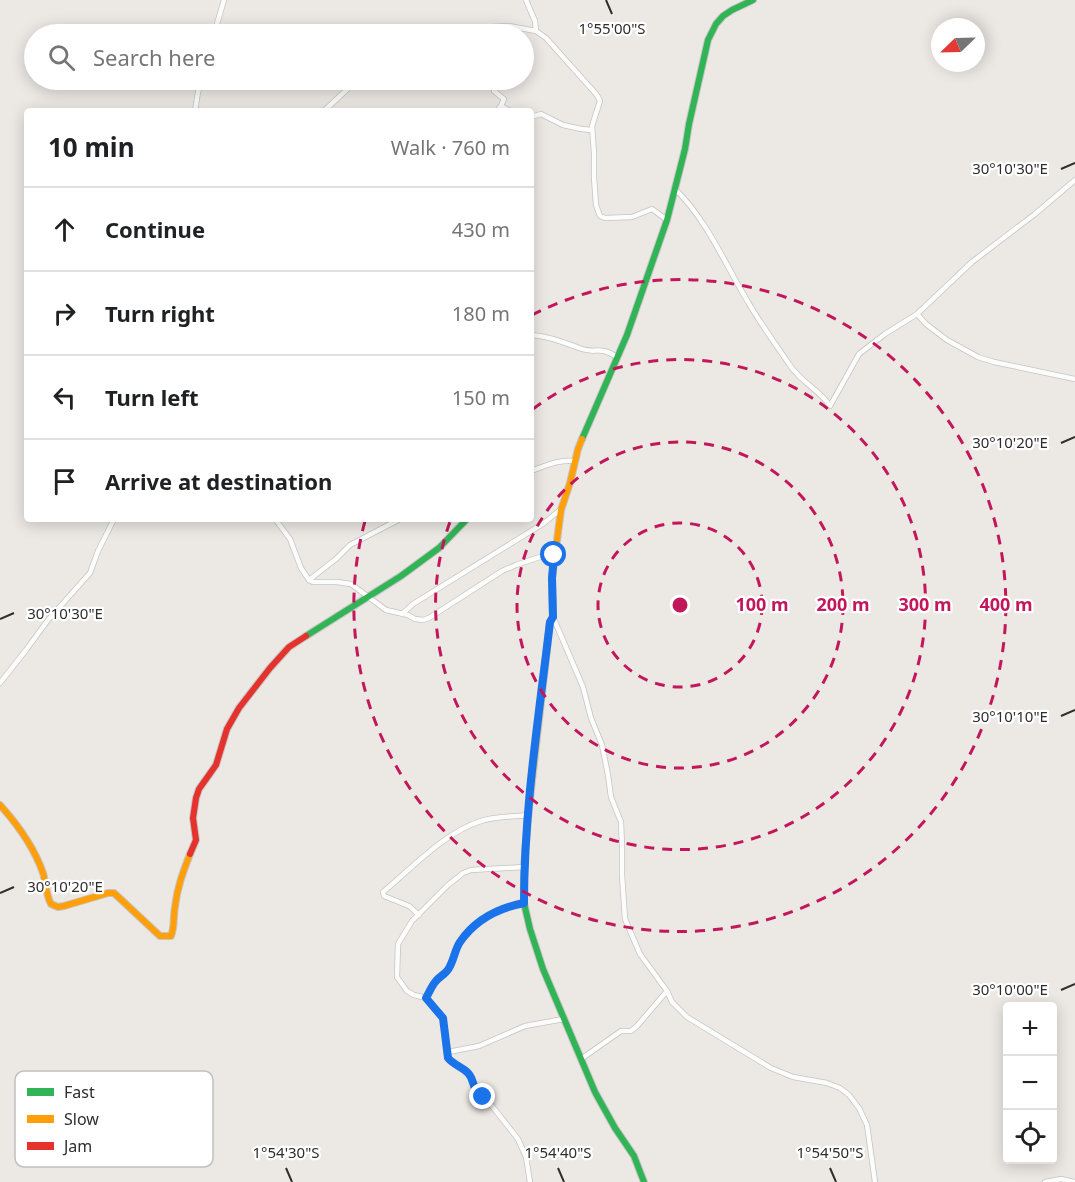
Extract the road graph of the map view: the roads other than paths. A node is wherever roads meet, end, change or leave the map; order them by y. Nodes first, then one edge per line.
1 (224, 0) edge
2 (526, 0) edge
3 (753, 0) edge
4 (217, 24) edge
5 (536, 31) joint
6 (199, 90) edge
7 (346, 90) edge
8 (495, 90) edge
9 (501, 106) joint
10 (195, 108) edge
11 (327, 108) edge
12 (505, 108) edge
13 (534, 116) edge
14 (592, 130) junction
15 (1075, 180) edge
16 (675, 189) junction
17 (667, 220) junction
18 (917, 314) junction
19 (534, 335) edge
20 (618, 358) junction
21 (1075, 379) edge
22 (574, 461) junction
23 (534, 470) edge
24 (561, 510) junction
25 (112, 522) edge
26 (277, 522) edge
27 (394, 522) edge
28 (464, 522) edge
29 (554, 555) junction
30 (309, 580) junction
31 (367, 597) junction
32 (402, 614) junction
33 (553, 617) junction
34 (0, 683) edge
35 (0, 805) edge
36 (528, 815) junction
37 (524, 867) junction
38 (524, 903) junction
39 (419, 915) junction
40 (667, 991) junction
41 (426, 998) junction
42 (564, 1019) junction
43 (448, 1052) junction
44 (581, 1059) junction
45 (530, 1182) edge
46 (644, 1182) edge
47 (875, 1182) edge
48 (1045, 1182) edge
49 (1074, 1182) edge

1 - 4 street
2 - 5 street
3 - 16 street
5 - 14 street
6 - 10 street
7 - 11 street
8 - 9 street
9 - 12 street
13 - 14 street
14 - 17 street
15 - 18 street
16 - 17 street
16 - 18 street
17 - 20 street
18 - 21 street
19 - 20 street
20 - 22 street
22 - 23 street
22 - 24 street
24 - 29 street
24 - 32 street
25 - 34 street
26 - 30 street
27 - 30 street
28 - 31 street
29 - 32 street
29 - 33 street
30 - 31 street
31 - 32 street
31 - 35 street
33 - 36 street
33 - 40 street
36 - 37 street
36 - 39 street
37 - 38 street
37 - 39 street
38 - 41 street
38 - 42 street
39 - 41 street
40 - 44 street
40 - 47 street
41 - 43 street
42 - 43 street
42 - 44 street
43 - 45 street
44 - 46 street
48 - 49 street

